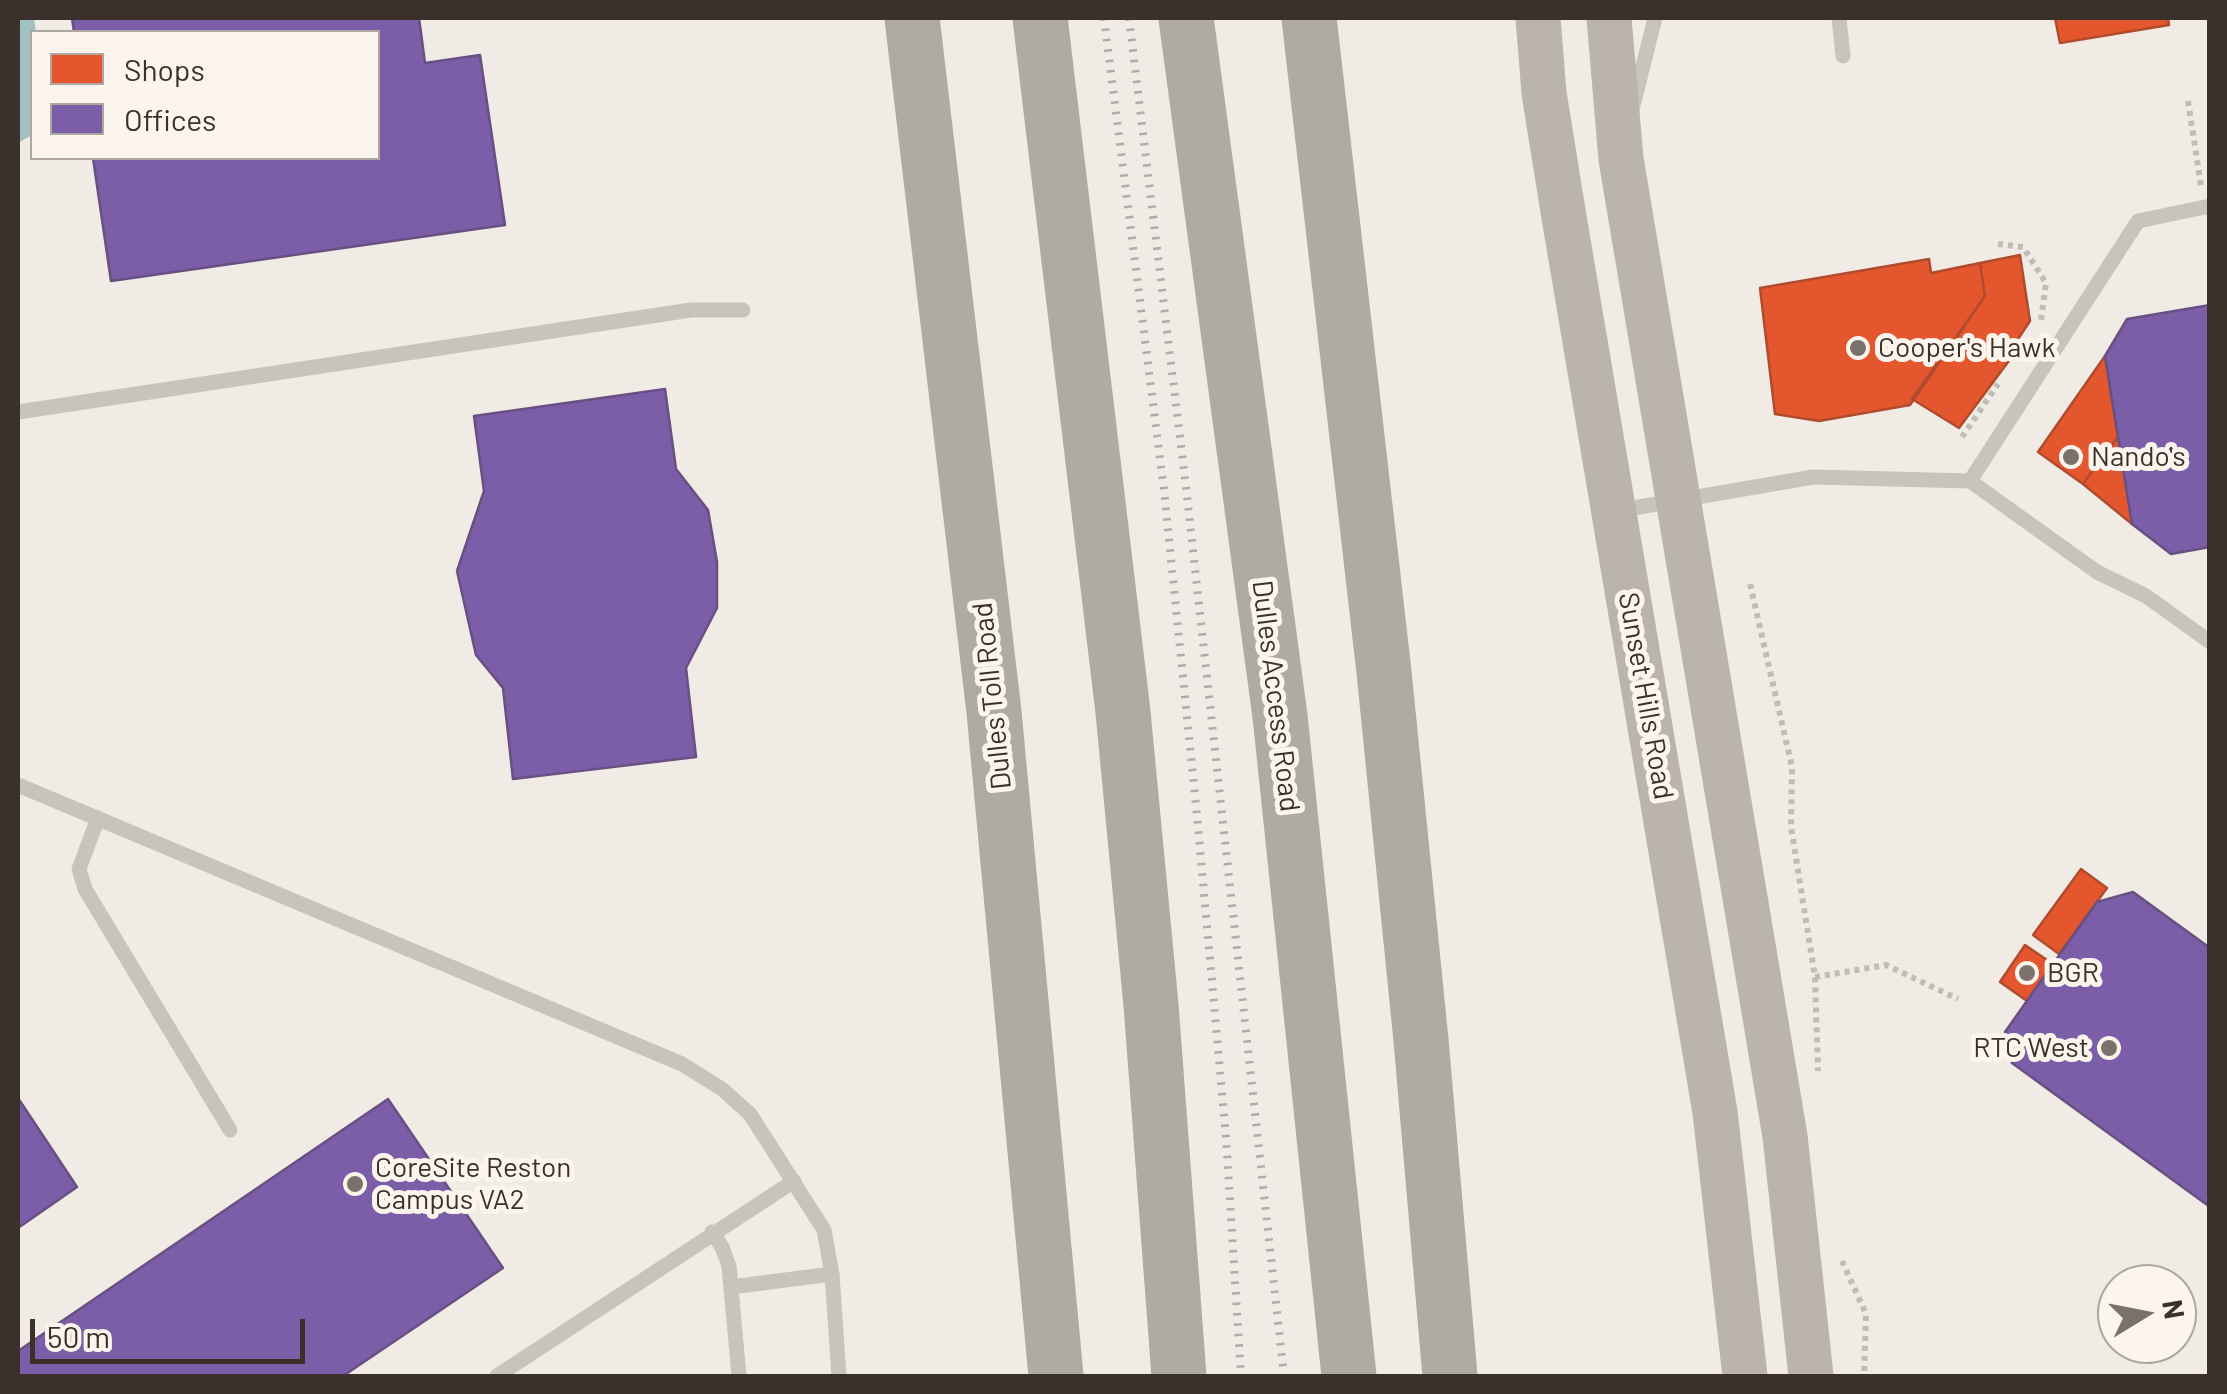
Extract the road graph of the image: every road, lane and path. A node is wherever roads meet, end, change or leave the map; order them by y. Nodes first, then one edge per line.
1 (912, 18) edge
2 (1040, 18) edge
3 (1186, 18) edge
4 (1309, 18) edge
5 (1538, 18) edge
6 (1608, 18) edge
7 (1655, 18) edge
8 (1838, 18) edge
9 (1844, 56) dead end
10 (2188, 101) dead end
11 (1621, 158) junction
12 (2206, 206) edge
13 (1998, 244) dead end
14 (743, 310) dead end
15 (2031, 335) dead end
16 (2002, 379) dead end
17 (18, 412) edge
18 (1962, 437) dead end
19 (1970, 482) junction
20 (1679, 498) junction
21 (1614, 511) junction
22 (1750, 584) dead end
23 (2210, 642) edge
24 (18, 785) edge
25 (98, 818) junction
26 (1815, 977) junction
27 (1958, 999) dead end
28 (1818, 1074) dead end
29 (230, 1130) dead end
30 (794, 1180) junction
31 (712, 1232) junction
32 (1834, 1244) dead end
33 (832, 1274) junction
34 (731, 1287) junction
35 (497, 1376) edge
36 (739, 1376) edge
37 (839, 1376) edge
38 (1056, 1376) edge
39 (1180, 1376) edge
40 (1349, 1376) edge
41 (1450, 1376) edge
42 (1745, 1376) edge
43 (1812, 1376) edge
44 (1864, 1376) edge

1 - 38 highway, Dulles Toll Road
2 - 39 highway
3 - 40 highway, Dulles Access Road
4 - 41 highway
5 - 21 main road, Sunset Hills Road
6 - 11 main road
7 - 11 lane
8 - 9 lane
10 - 12 path
11 - 20 main road
12 - 19 lane
13 - 15 path
14 - 17 lane
16 - 18 path
19 - 20 lane
19 - 23 lane
20 - 21 lane
20 - 43 main road
21 - 42 main road, Sunset Hills Road
22 - 26 path
24 - 25 lane
25 - 29 lane
25 - 30 lane
26 - 27 path
26 - 28 path
30 - 31 lane
30 - 33 lane
31 - 34 lane
31 - 35 lane
32 - 44 path
33 - 34 lane
33 - 37 lane
34 - 36 lane

